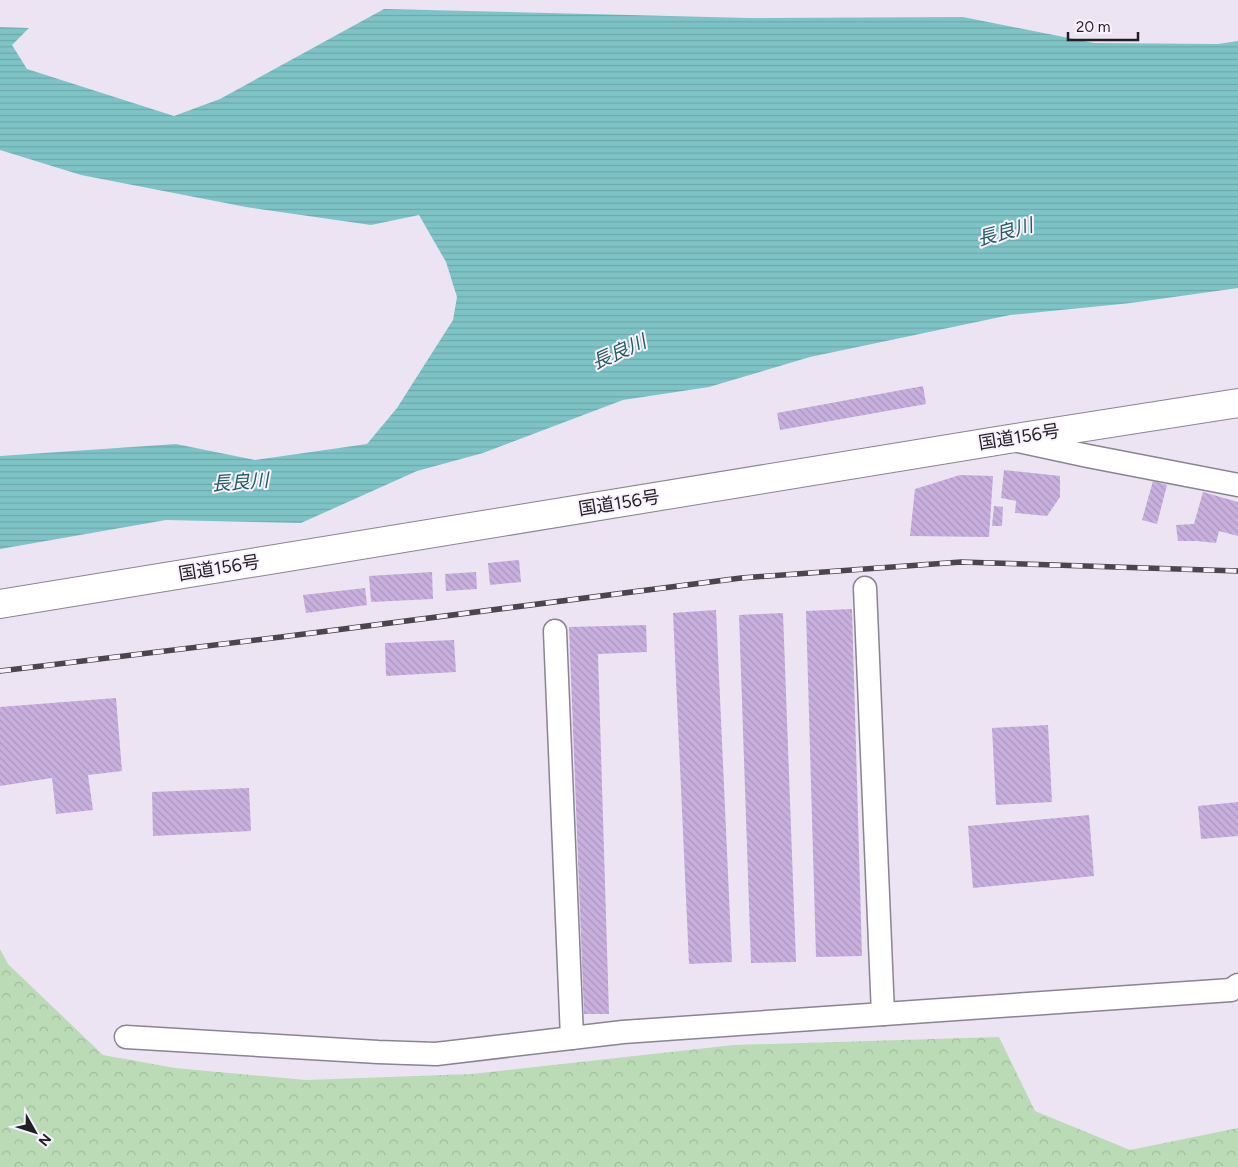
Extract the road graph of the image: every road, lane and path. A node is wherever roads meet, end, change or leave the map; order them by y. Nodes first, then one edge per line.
1 (1238, 403) edge
2 (1009, 439) junction
3 (1238, 485) edge
4 (865, 588) dead end
5 (0, 604) edge
6 (556, 630) dead end
7 (1238, 985) edge
8 (883, 1014) junction
9 (126, 1037) dead end
10 (572, 1038) junction

1 - 2 highway, 国道156号
2 - 3 street
2 - 5 highway, 国道156号
4 - 8 street
6 - 10 street
7 - 8 street
8 - 10 street
9 - 10 street

